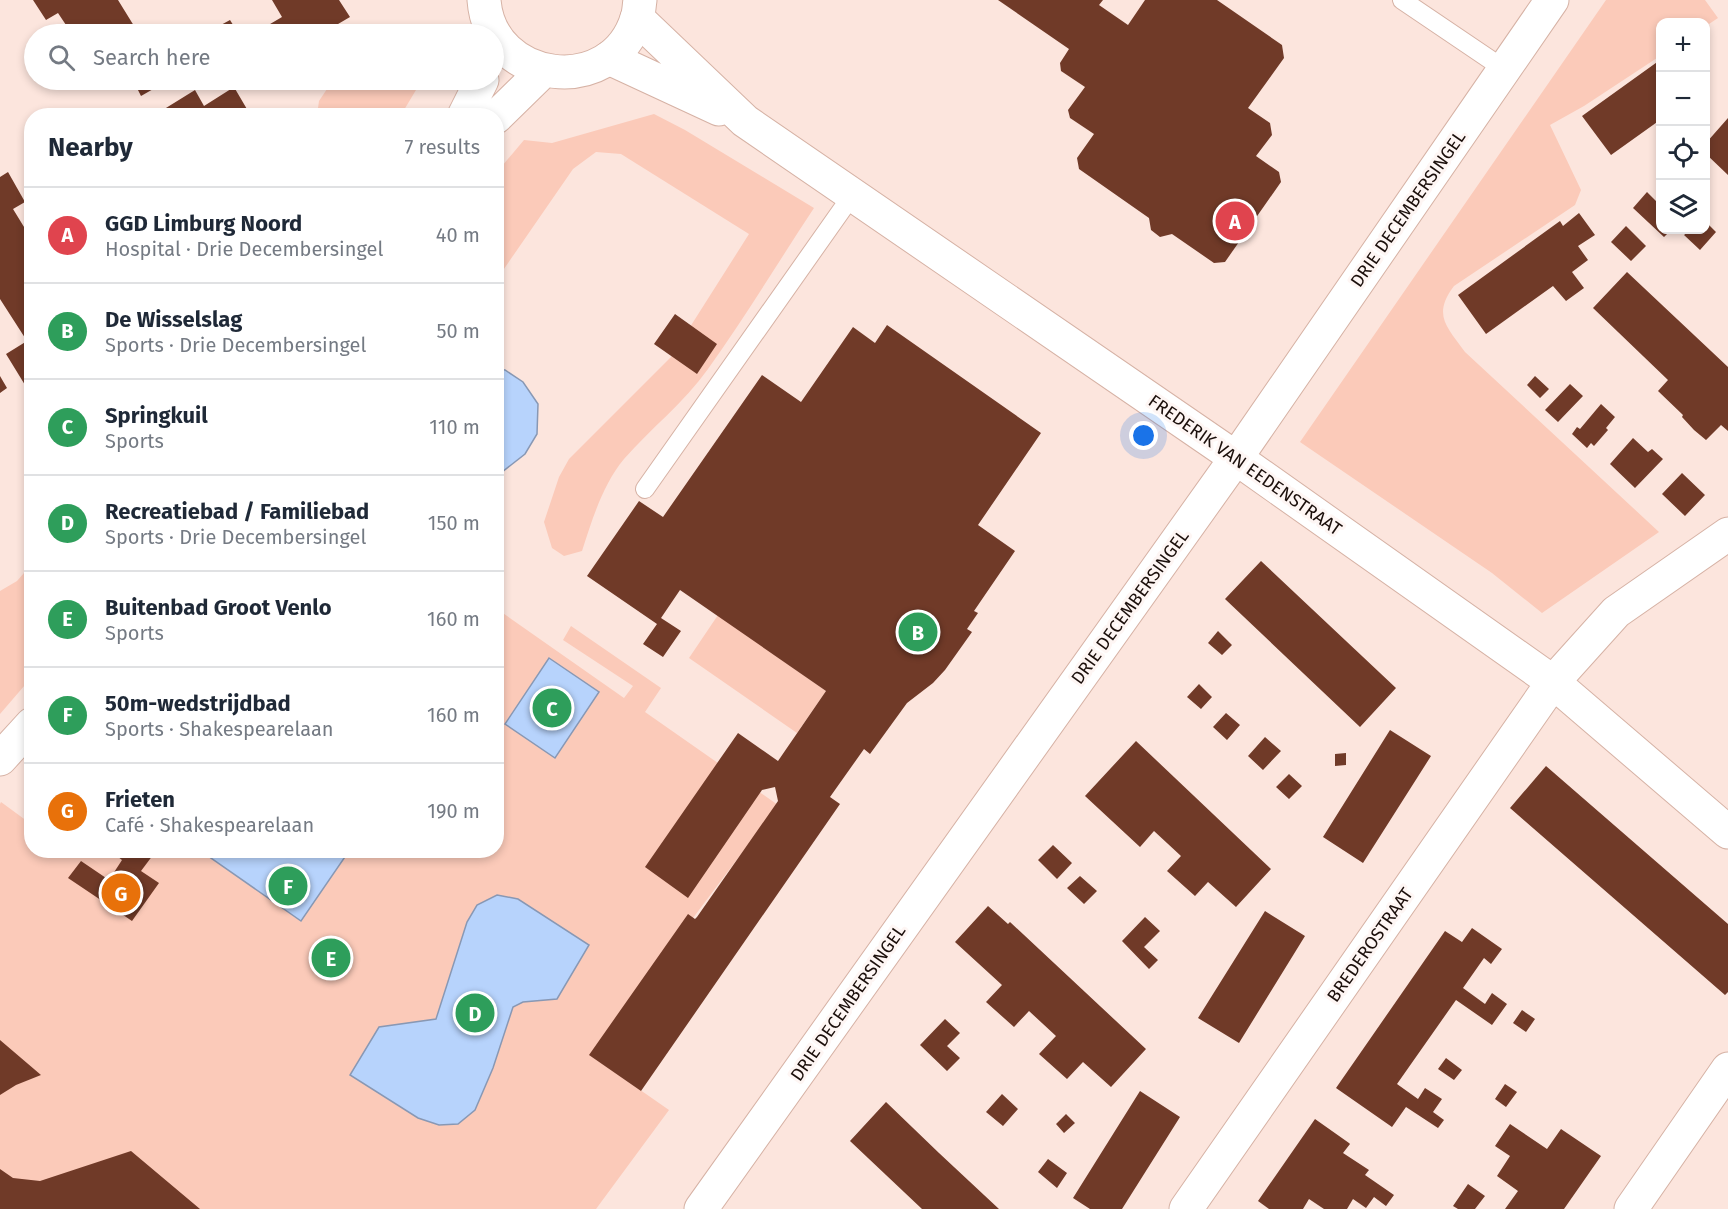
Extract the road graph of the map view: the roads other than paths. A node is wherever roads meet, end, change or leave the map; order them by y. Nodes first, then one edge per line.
1 (484, 0) edge
2 (1402, 0) edge
3 (1552, 0) edge
4 (639, 9) edge
5 (489, 24) edge
6 (504, 54) edge
7 (609, 58) junction
8 (1504, 69) junction
9 (543, 71) junction
10 (477, 90) edge
11 (468, 108) edge
12 (504, 109) edge
13 (745, 121) junction
14 (853, 194) junction
15 (1236, 458) junction
16 (645, 489) dead end
17 (1728, 534) edge
18 (1553, 682) junction
19 (24, 733) edge
20 (0, 759) edge
21 (1728, 832) edge
22 (1728, 1069) edge
23 (701, 1209) edge
24 (1186, 1209) edge
25 (1631, 1209) edge

1 - 5 street
2 - 8 lane
3 - 8 street, DRIE DECEMBERSINGEL
4 - 7 street
4 - 13 street, FREDERIK VAN EEDENSTRAAT
6 - 9 street
7 - 9 street
7 - 13 street, FREDERIK VAN EEDENSTRAAT
8 - 15 street, DRIE DECEMBERSINGEL
9 - 12 street
10 - 11 street
13 - 14 street, FREDERIK VAN EEDENSTRAAT
14 - 15 street, FREDERIK VAN EEDENSTRAAT
14 - 16 lane
15 - 18 street, FREDERIK VAN EEDENSTRAAT
15 - 23 street, DRIE DECEMBERSINGEL
17 - 18 street, BREDEROSTRAAT
18 - 21 street, FREDERIK VAN EEDENSTRAAT
18 - 24 street, BREDEROSTRAAT
19 - 20 street
22 - 25 street

